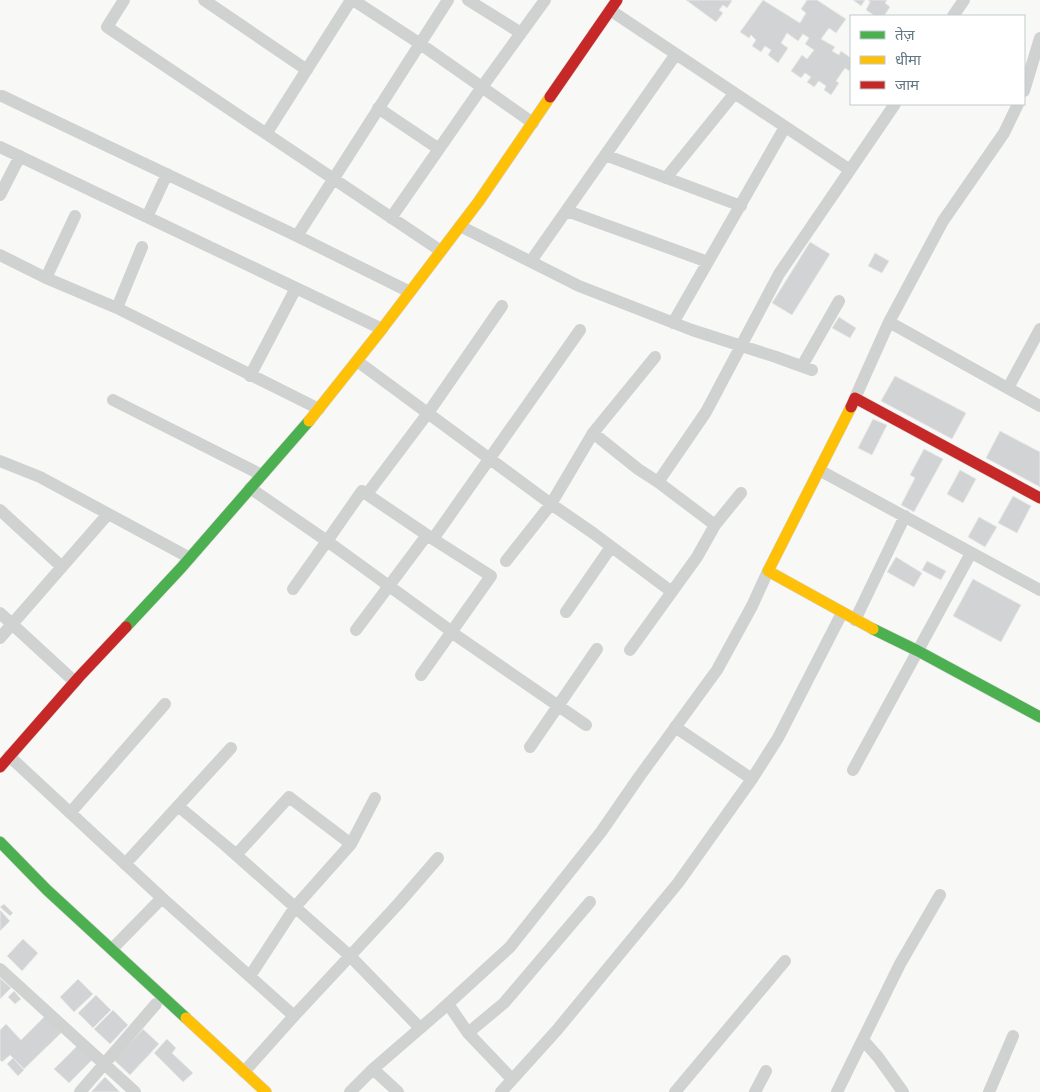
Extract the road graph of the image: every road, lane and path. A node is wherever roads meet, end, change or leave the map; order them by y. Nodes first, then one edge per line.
1 (124, 0) edge
2 (204, 0) edge
3 (352, 0) edge
4 (448, 0) edge
5 (468, 0) edge
6 (545, 0) edge
7 (964, 0) edge
8 (613, 5) edge
9 (954, 15) edge
10 (521, 33) junction
11 (1040, 38) edge
12 (419, 43) junction
13 (676, 54) junction
14 (307, 70) junction
15 (482, 87) junction
16 (1025, 88) edge
17 (734, 94) junction
18 (2, 96) dead end
19 (894, 105) edge
20 (1018, 105) edge
21 (378, 108) junction
22 (533, 122) junction
23 (785, 127) junction
24 (266, 134) junction
25 (0, 147) edge
26 (439, 149) junction
27 (605, 155) junction
28 (20, 156) junction
29 (850, 170) junction
30 (167, 174) junction
31 (666, 178) junction
32 (333, 179) junction
33 (0, 195) edge
34 (741, 206) junction
35 (567, 211) junction
36 (75, 216) dead end
37 (147, 217) junction
38 (391, 218) junction
39 (460, 226) junction
40 (297, 236) junction
41 (142, 247) dead end
42 (441, 251) junction
43 (0, 255) edge
44 (530, 262) junction
45 (708, 262) junction
46 (46, 278) junction
47 (296, 288) junction
48 (410, 292) junction
49 (839, 301) dead end
50 (502, 306) dead end
51 (117, 308) junction
52 (889, 322) junction
53 (673, 323) junction
54 (382, 329) junction
55 (1040, 329) edge
56 (580, 330) dead end
57 (742, 346) junction
58 (655, 357) dead end
59 (357, 361) junction
60 (250, 376) junction
61 (1008, 388) junction
62 (854, 398) junction
63 (113, 400) dead end
64 (1040, 406) edge
65 (319, 409) junction
66 (428, 414) junction
67 (593, 433) junction
68 (490, 459) junction
69 (0, 461) edge
70 (819, 470) junction
71 (262, 475) junction
72 (658, 482) junction
73 (250, 488) junction
74 (741, 493) dead end
75 (367, 494) junction
76 (1040, 498) edge
77 (550, 504) junction
78 (0, 510) edge
79 (108, 514) junction
80 (905, 516) junction
81 (715, 525) junction
82 (430, 537) junction
83 (327, 541) junction
84 (611, 547) junction
85 (971, 552) junction
86 (190, 558) junction
87 (506, 561) dead end
88 (62, 567) junction
89 (768, 571) junction
90 (390, 586) junction
91 (293, 590) dead end
92 (1040, 590) edge
93 (672, 592) junction
94 (566, 612) dead end
95 (842, 613) junction
96 (0, 614) edge
97 (855, 620) junction
98 (12, 625) junction
99 (356, 630) dead end
100 (451, 631) junction
101 (0, 638) edge
102 (597, 649) dead end
103 (630, 650) dead end
104 (918, 651) junction
105 (421, 675) dead end
106 (74, 682) junction
107 (165, 704) dead end
108 (558, 706) junction
109 (1040, 717) edge
110 (586, 725) dead end
111 (675, 728) junction
112 (530, 746) dead end
113 (231, 748) dead end
114 (9, 756) junction
115 (0, 766) edge
116 (853, 770) dead end
117 (752, 779) junction
118 (375, 798) dead end
119 (178, 806) junction
120 (70, 813) junction
121 (0, 842) edge
122 (351, 844) junction
123 (236, 855) junction
124 (0, 857) edge
125 (438, 858) dead end
126 (125, 864) junction
127 (940, 895) dead end
128 (162, 898) junction
129 (590, 902) dead end
130 (295, 907) junction
131 (112, 949) junction
132 (350, 956) junction
133 (784, 962) dead end
134 (0, 969) edge
135 (250, 976) junction
136 (156, 1004) junction
137 (448, 1004) junction
138 (294, 1016) junction
139 (420, 1028) junction
140 (468, 1033) junction
141 (1013, 1036) dead end
142 (863, 1040) junction
143 (104, 1063) junction
144 (373, 1069) junction
145 (766, 1071) dead end
146 (244, 1072) junction
147 (512, 1080) junction
148 (80, 1092) edge
149 (135, 1092) edge
150 (250, 1092) edge
151 (266, 1092) edge
152 (350, 1092) edge
153 (398, 1092) edge
154 (501, 1092) edge
155 (675, 1092) edge
156 (755, 1092) edge
157 (837, 1092) edge
158 (903, 1092) edge
159 (989, 1092) edge

1 - 24 street
2 - 14 street
3 - 12 street
3 - 14 street
4 - 12 street
5 - 10 street
6 - 10 street
7 - 9 street
8 - 13 street
8 - 22 street
10 - 15 street
11 - 16 street
12 - 15 street
12 - 21 street
13 - 17 street
13 - 27 street
14 - 24 street
15 - 22 street
15 - 26 street
17 - 23 street
17 - 31 street
18 - 30 street
19 - 29 street
20 - 52 street
21 - 26 street
21 - 32 street
22 - 39 street
23 - 29 street
23 - 34 street
24 - 32 street
25 - 28 street
26 - 38 street
27 - 31 street
27 - 35 street
28 - 33 street
28 - 37 street
29 - 57 street
30 - 37 street
30 - 40 street
31 - 34 street
32 - 38 street
32 - 40 street
34 - 45 street
35 - 44 street
35 - 45 street
36 - 46 street
37 - 47 street
38 - 42 street
39 - 42 street
39 - 44 street
40 - 48 street
41 - 51 street
42 - 48 street
43 - 46 street
44 - 53 street
45 - 53 street
46 - 51 street
47 - 54 street
47 - 60 street
48 - 54 street
49 - 57 street
50 - 66 street
51 - 60 street
52 - 61 street
52 - 62 street
53 - 57 street
54 - 59 street
55 - 61 street
56 - 68 street
57 - 72 street
58 - 67 street
59 - 65 street
59 - 66 street
60 - 65 street
61 - 64 street
62 - 70 street
62 - 76 street
63 - 71 street
65 - 71 street
66 - 68 street
66 - 75 street
67 - 72 street
67 - 77 street
68 - 77 street
68 - 82 street
69 - 79 street
70 - 80 street
70 - 89 street
71 - 73 street
72 - 81 street
73 - 83 street
73 - 86 street
74 - 81 street
75 - 82 street
75 - 83 street
77 - 84 street
77 - 87 street
78 - 88 street
79 - 86 street
79 - 88 street
80 - 85 street
80 - 97 street
81 - 93 street
82 - 90 street
82 - 100 street
83 - 90 street
83 - 91 street
84 - 93 street
84 - 94 street
85 - 92 street
85 - 104 street
86 - 106 street
88 - 98 street
89 - 95 street
89 - 111 street
90 - 99 street
90 - 100 street
93 - 103 street
95 - 97 street
95 - 117 street
96 - 98 street
97 - 104 street
98 - 101 street
98 - 106 street
100 - 105 street
100 - 108 street
102 - 108 street
104 - 109 street
104 - 116 street
106 - 114 street
107 - 120 street
108 - 110 street
108 - 112 street
111 - 117 street
111 - 137 street
113 - 119 street
114 - 115 street
114 - 120 street
117 - 147 street
118 - 122 street
119 - 123 street
119 - 126 street
120 - 126 street
121 - 131 street
122 - 123 street
122 - 130 street
123 - 130 street
124 - 136 street
125 - 132 street
126 - 128 street
127 - 142 street
128 - 131 street
128 - 135 street
129 - 140 street
130 - 132 street
130 - 135 street
131 - 146 street
132 - 138 street
132 - 139 street
133 - 155 street
134 - 143 street
135 - 138 street
136 - 143 street
136 - 150 street
137 - 139 street
137 - 140 street
138 - 146 street
139 - 144 street
140 - 147 street
141 - 159 street
142 - 157 street
142 - 158 street
143 - 148 street
143 - 149 street
144 - 152 street
144 - 153 street
145 - 156 street
146 - 151 street
147 - 154 street

